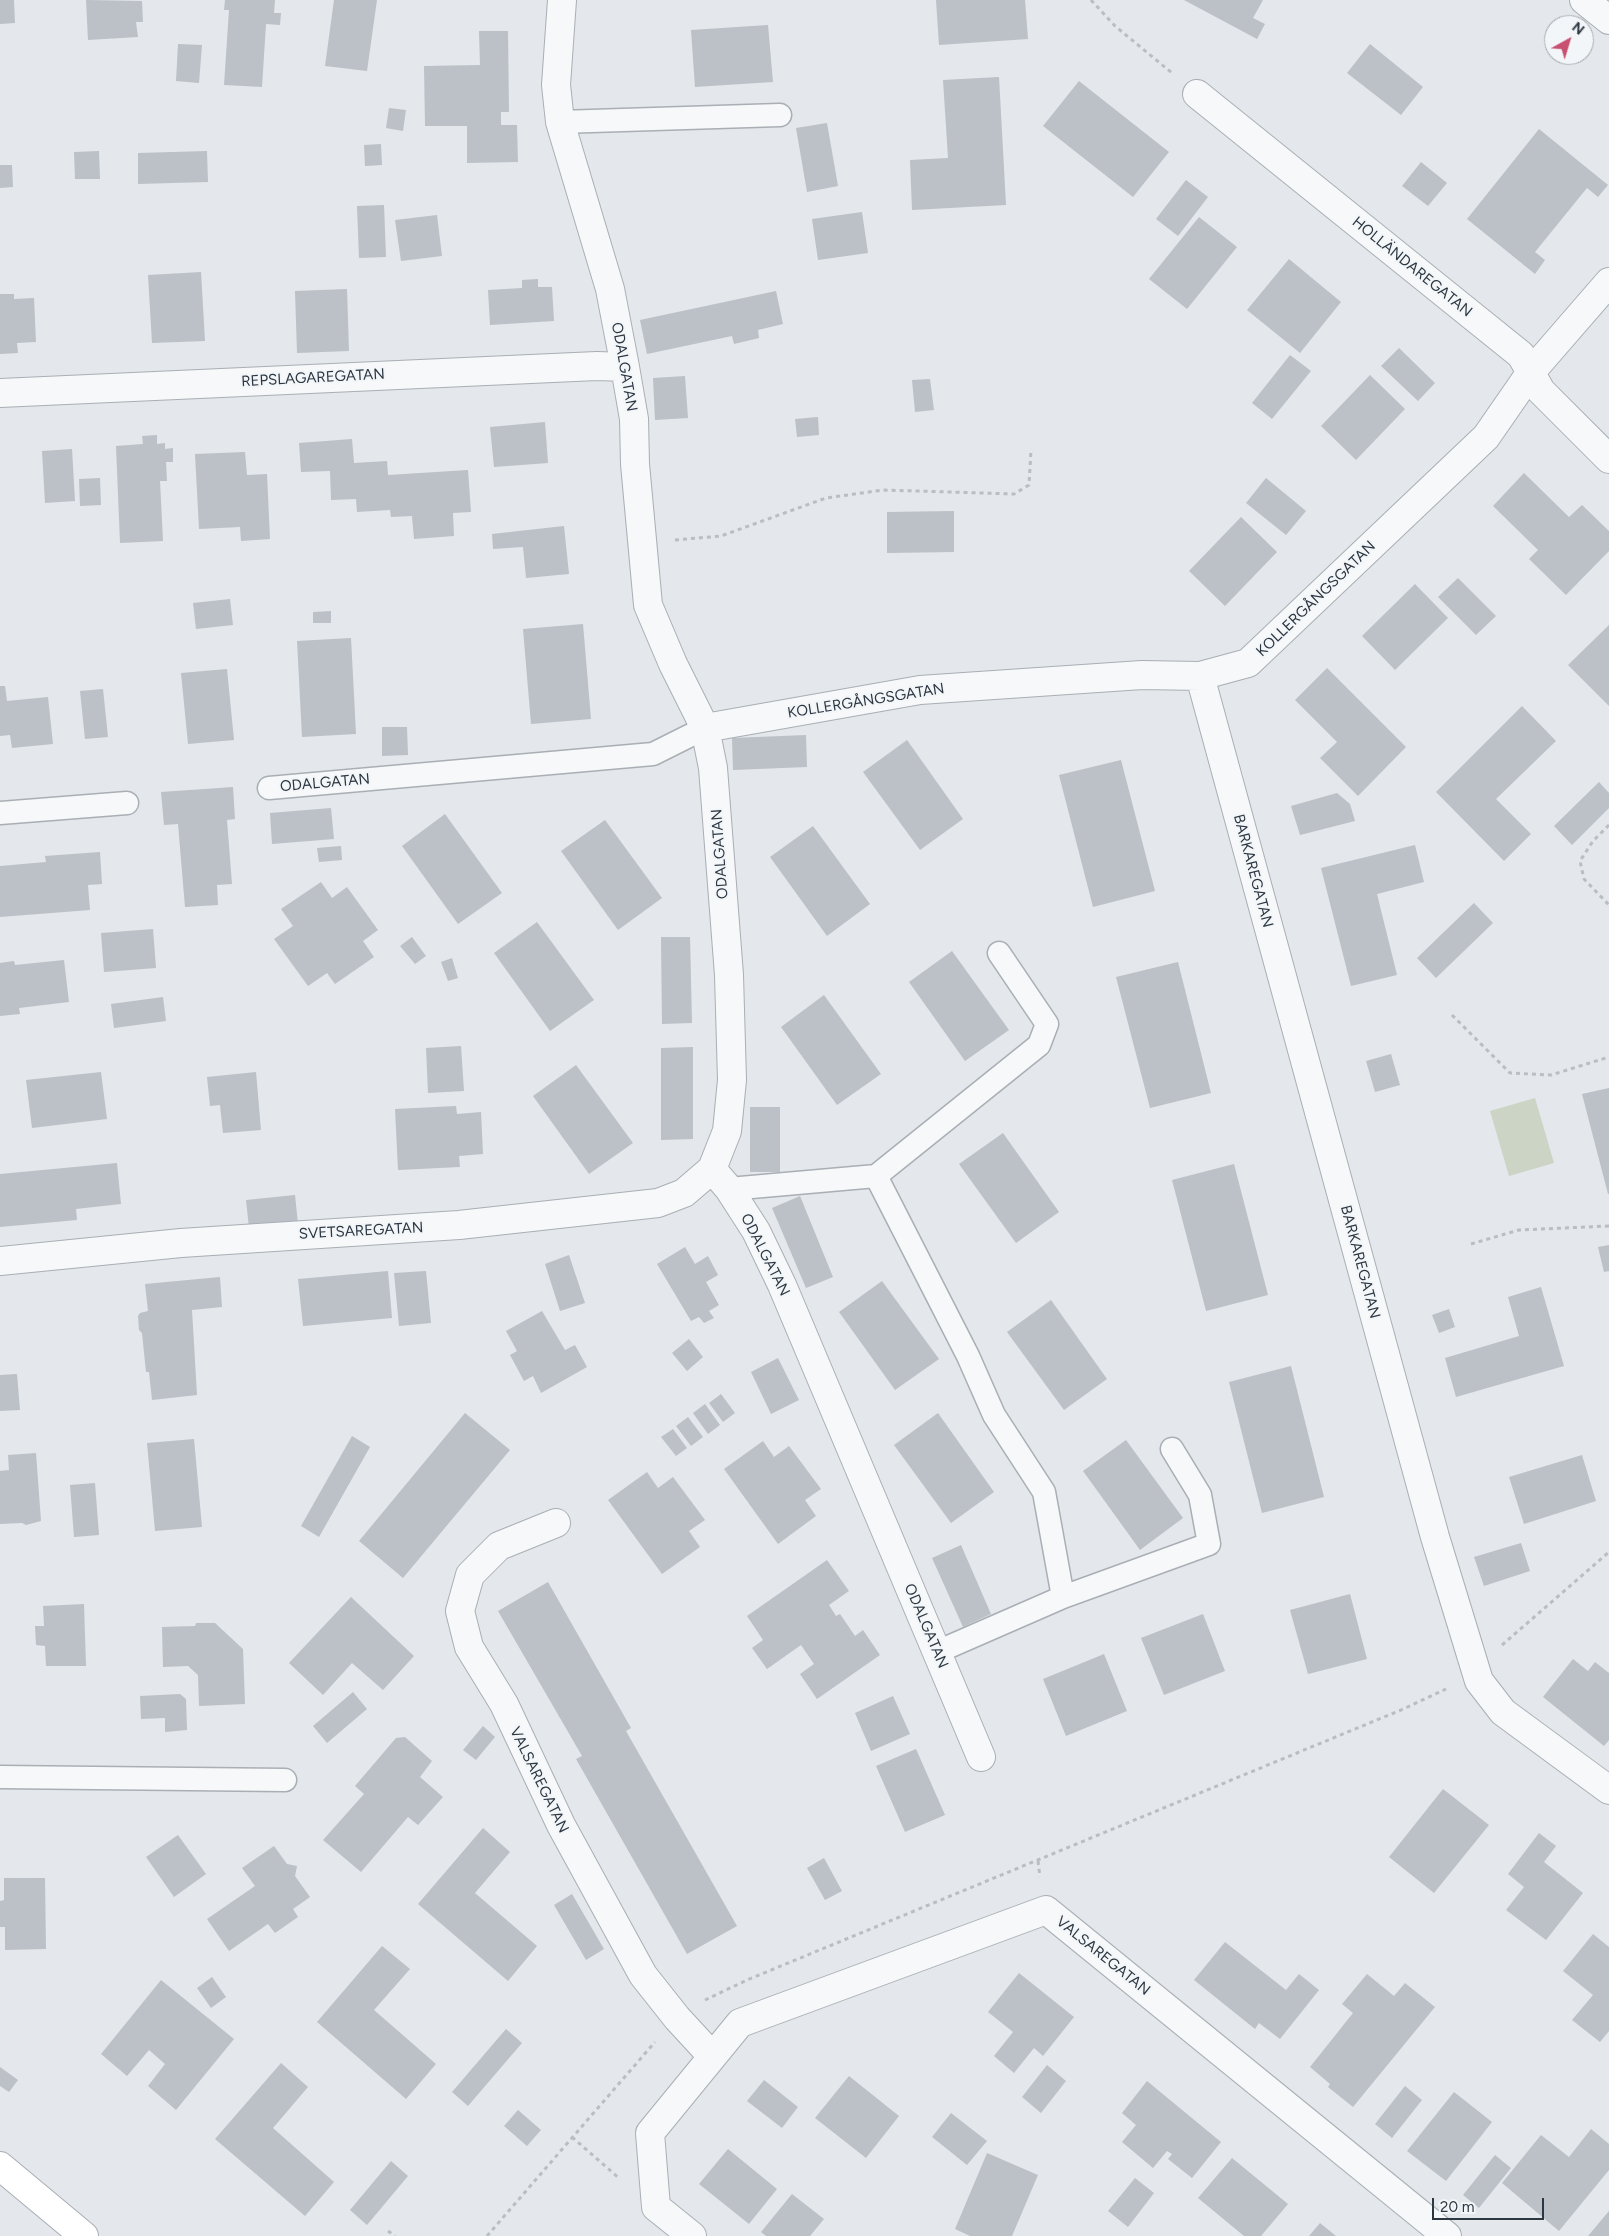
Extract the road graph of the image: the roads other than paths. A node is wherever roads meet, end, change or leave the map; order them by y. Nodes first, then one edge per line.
1 (562, 0) edge
2 (1584, 0) edge
3 (1609, 20) edge
4 (1197, 94) road end
5 (780, 115) dead end
6 (560, 122) junction
7 (1609, 282) edge
8 (625, 367) junction
9 (1532, 372) junction
10 (0, 393) edge
11 (1609, 459) edge
12 (1200, 676) junction
13 (706, 728) junction
14 (268, 788) dead end
15 (128, 803) dead end
16 (0, 813) edge
17 (999, 953) dead end
18 (712, 1168) junction
19 (876, 1176) junction
20 (729, 1189) junction
21 (0, 1261) edge
22 (1172, 1449) dead end
23 (556, 1523) dead end
24 (1063, 1597) junction
25 (937, 1652) junction
26 (981, 1757) dead end
27 (0, 1778) edge
28 (285, 1780) dead end
29 (1609, 1790) edge
30 (712, 2056) junction
31 (0, 2166) edge
32 (84, 2236) edge
33 (692, 2236) edge
34 (1447, 2236) edge

1 - 6 street, ODALGATAN
2 - 3 street
4 - 9 street, HOLLÄNDAREGATAN
5 - 6 lane
6 - 8 street, ODALGATAN
7 - 9 street, KOLLERGÅNGSGATAN
8 - 10 street, REPSLAGAREGATAN
8 - 13 street, ODALGATAN
9 - 11 street, HOLLÄNDAREGATAN
9 - 12 street, KOLLERGÅNGSGATAN
12 - 13 street, KOLLERGÅNGSGATAN
12 - 29 street, BARKAREGATAN
13 - 14 lane, ODALGATAN
13 - 18 street, ODALGATAN
15 - 16 lane
17 - 19 lane
18 - 20 street, ODALGATAN
18 - 21 street, SVETSAREGATAN
19 - 20 lane
19 - 24 lane
20 - 25 street, ODALGATAN
22 - 24 lane
23 - 30 street, VALSAREGATAN
24 - 25 lane
25 - 26 street, ODALGATAN
27 - 28 lane
30 - 33 street, VALSAREGATAN
30 - 34 street, VALSAREGATAN
31 - 32 main road

